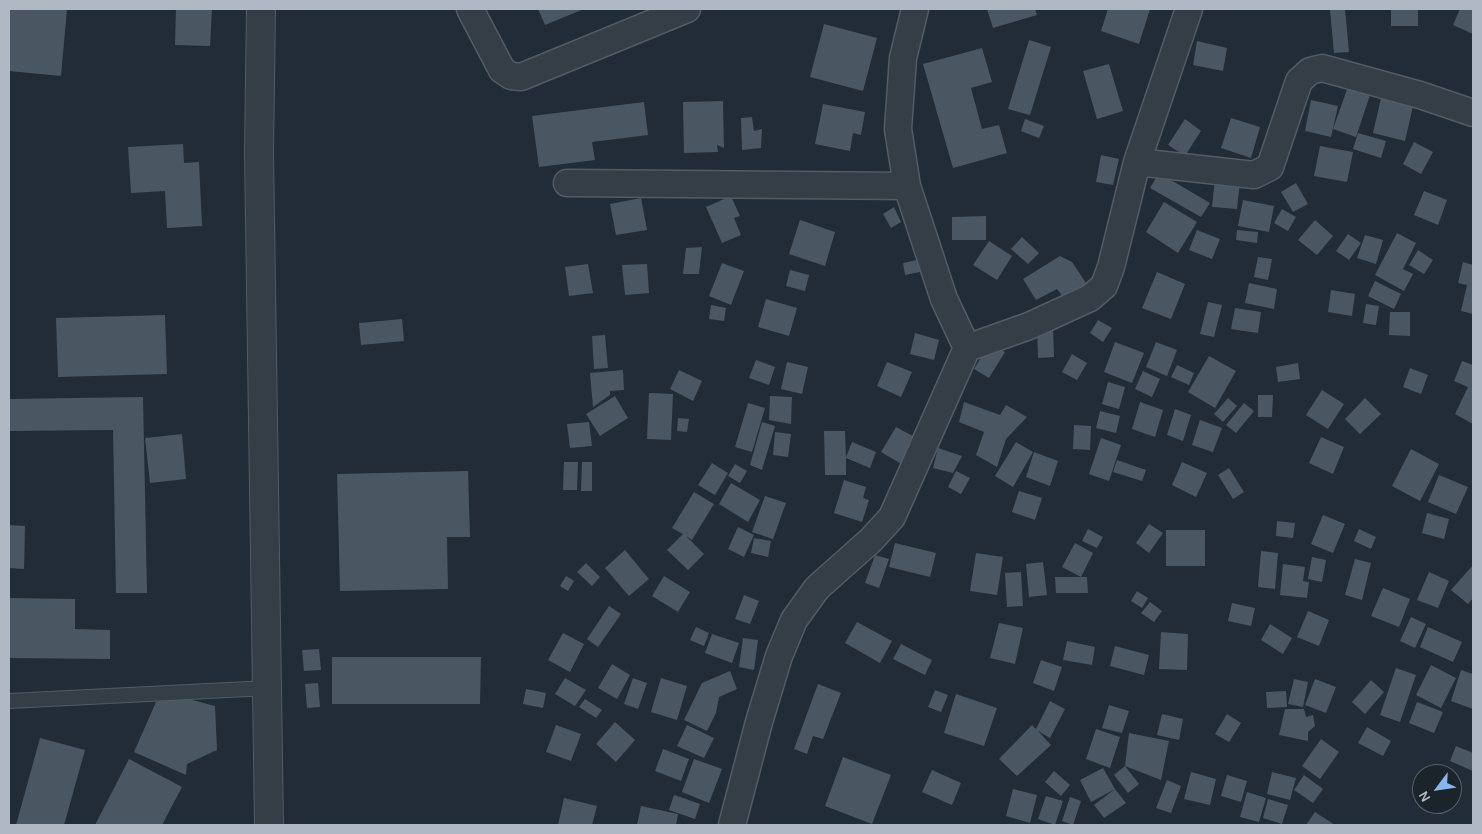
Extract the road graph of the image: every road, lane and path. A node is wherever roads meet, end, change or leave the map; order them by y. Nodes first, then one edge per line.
1 (261, 9) edge
2 (470, 9) edge
3 (687, 9) edge
4 (915, 9) edge
5 (1189, 9) edge
6 (1473, 113) edge
7 (1137, 162) junction
8 (567, 183) dead end
9 (907, 186) junction
10 (967, 348) junction
11 (268, 688) junction
12 (9, 701) edge
13 (270, 825) edge
14 (732, 825) edge

1 - 11 street
2 - 3 street
4 - 9 street
5 - 7 street
6 - 7 street
7 - 10 street
8 - 9 street
9 - 10 street
10 - 14 street
11 - 12 lane
11 - 13 street

